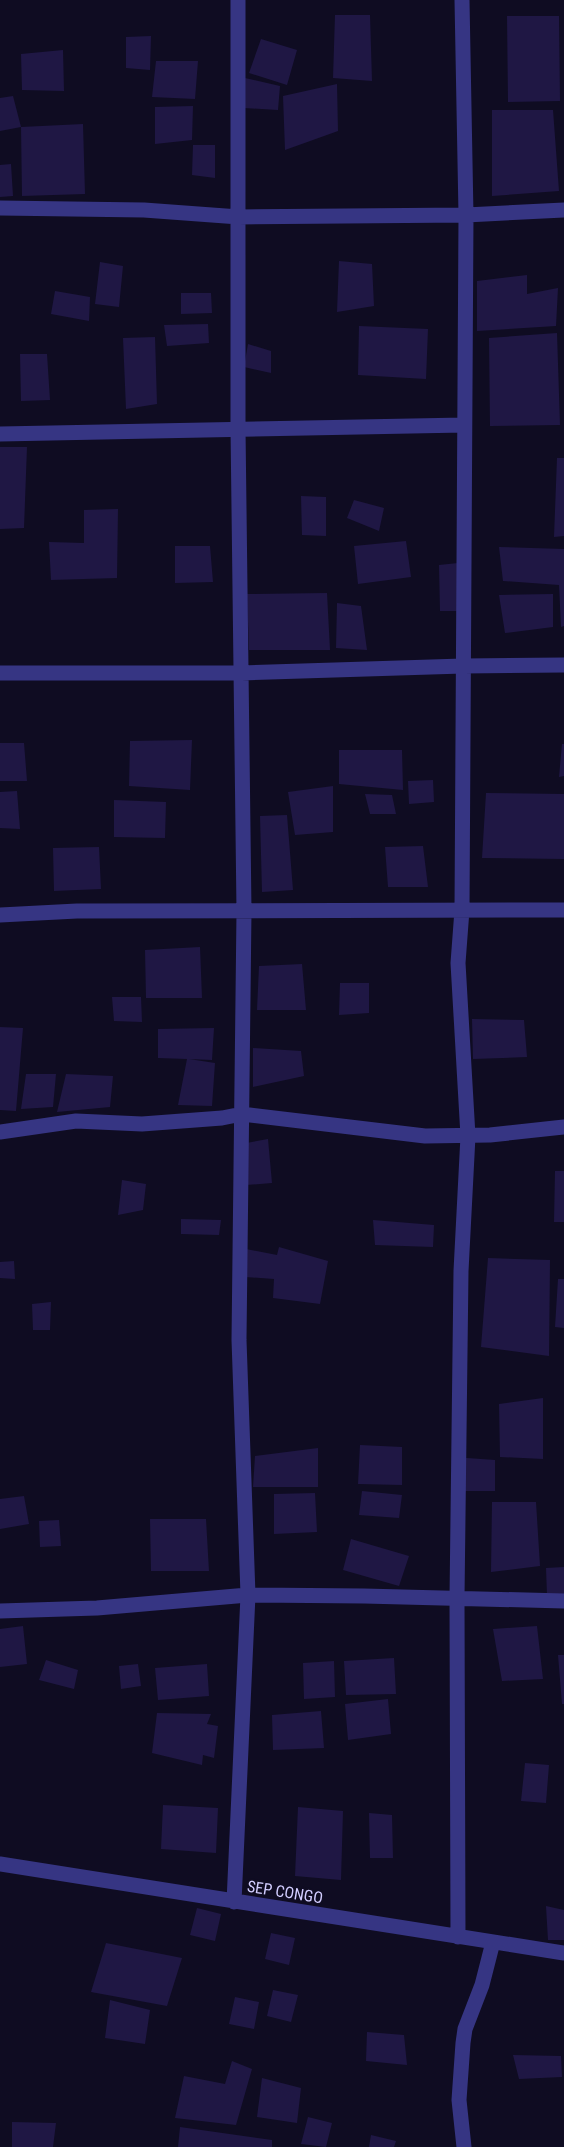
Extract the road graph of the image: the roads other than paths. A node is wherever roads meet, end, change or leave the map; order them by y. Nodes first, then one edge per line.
1 (238, 0) edge
2 (462, 0) edge
3 (0, 208) edge
4 (564, 210) edge
5 (466, 215) junction
6 (239, 217) junction
7 (464, 425) junction
8 (238, 428) junction
9 (0, 434) edge
10 (564, 665) edge
11 (463, 666) junction
12 (0, 673) edge
13 (242, 673) junction
14 (462, 910) junction
15 (564, 910) edge
16 (244, 911) junction
17 (0, 915) edge
18 (242, 1114) junction
19 (564, 1127) edge
20 (0, 1132) edge
21 (468, 1136) junction
22 (248, 1595) junction
23 (457, 1598) junction
24 (564, 1601) edge
25 (0, 1611) edge
26 (0, 1867) edge
27 (234, 1902) junction
28 (458, 1937) junction
29 (494, 1942) junction
30 (564, 1953) edge
31 (464, 2147) edge

1 - 6 street
2 - 5 street
3 - 6 street
4 - 5 street
5 - 6 street
5 - 7 street
6 - 8 street
7 - 8 street
7 - 11 street
8 - 9 street
8 - 13 street
10 - 11 street
11 - 13 street
11 - 14 street
12 - 13 street
13 - 16 street
14 - 15 street
14 - 16 street
14 - 21 street
16 - 17 street
16 - 18 street
18 - 20 street
18 - 21 street
18 - 22 street
19 - 21 street
21 - 23 street
22 - 23 street
22 - 25 street
22 - 27 street
23 - 24 street
23 - 28 street
26 - 27 street, SEP CONGO
27 - 28 street, SEP CONGO
28 - 29 street, SEP CONGO
29 - 30 street, SEP CONGO
29 - 31 street

